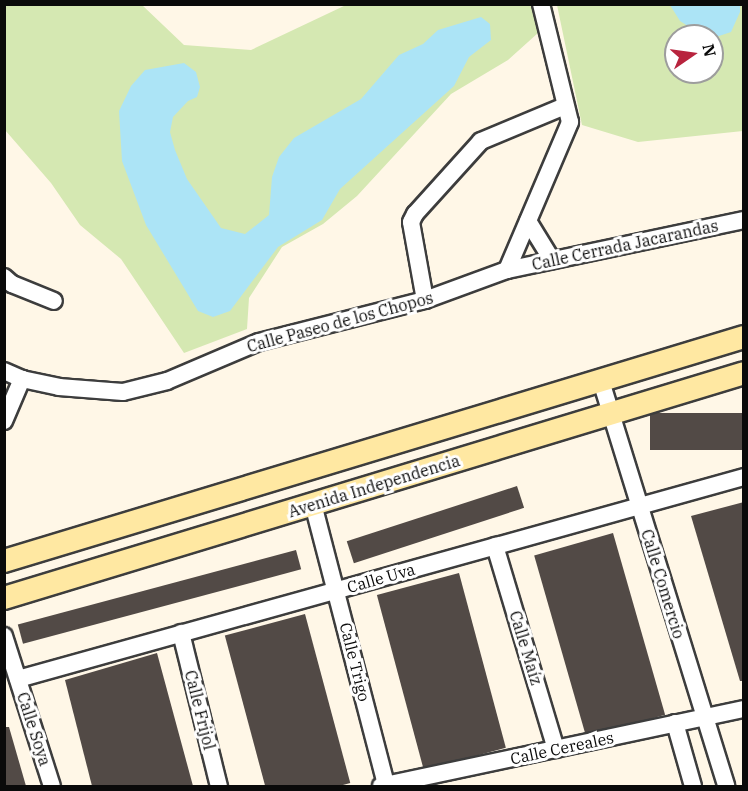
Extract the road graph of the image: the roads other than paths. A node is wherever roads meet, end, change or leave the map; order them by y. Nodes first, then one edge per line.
1 (541, 4) edge
2 (565, 106) junction
3 (744, 220) edge
4 (528, 221) junction
5 (552, 260) junction
6 (507, 270) junction
7 (4, 277) edge
8 (424, 300) junction
9 (54, 302) dead end
10 (744, 337) edge
11 (4, 371) edge
12 (744, 373) edge
13 (22, 380) junction
14 (601, 381) junction
15 (611, 414) junction
16 (4, 421) edge
17 (744, 477) edge
18 (313, 504) junction
19 (639, 506) junction
20 (495, 546) junction
21 (4, 561) edge
22 (336, 590) junction
23 (4, 598) edge
24 (181, 633) junction
25 (4, 636) edge
26 (18, 679) junction
27 (744, 709) edge
28 (705, 717) junction
29 (675, 723) junction
30 (556, 749) junction
31 (52, 786) edge
32 (219, 786) edge
33 (384, 786) edge
34 (693, 786) edge
35 (726, 786) edge

1 - 2 street
2 - 4 street
2 - 8 street
3 - 5 street, Calle Cerrada Jacarandas
4 - 5 street
4 - 6 street
5 - 6 street, Calle Cerrada Jacarandas
6 - 8 street, Calle Paseo de los Chopos
7 - 9 street
8 - 13 street, Calle Paseo de los Chopos
10 - 14 main road
11 - 13 street, Calle Paseo de los Chopos
12 - 15 main road, Avenida Independencia
13 - 16 street
14 - 15 street, Calle Comercio
14 - 21 main road
15 - 18 main road, Avenida Independencia
15 - 19 street, Calle Comercio
17 - 19 street, Calle Uva
18 - 22 street, Calle Trigo
18 - 23 main road, Avenida Independencia
19 - 20 street, Calle Uva
19 - 28 street, Calle Comercio
20 - 22 street, Calle Uva
20 - 30 street, Calle Maíz
22 - 24 street, Calle Uva
22 - 33 street, Calle Trigo
24 - 26 street, Calle Uva
24 - 32 street, Calle Frijol
25 - 26 street, Calle Soya
26 - 31 street, Calle Soya
27 - 28 street, Calle Cereales
28 - 29 street, Calle Cereales
28 - 35 street, Calle Comercio
29 - 30 street, Calle Cereales
29 - 34 street
30 - 33 street, Calle Cereales

